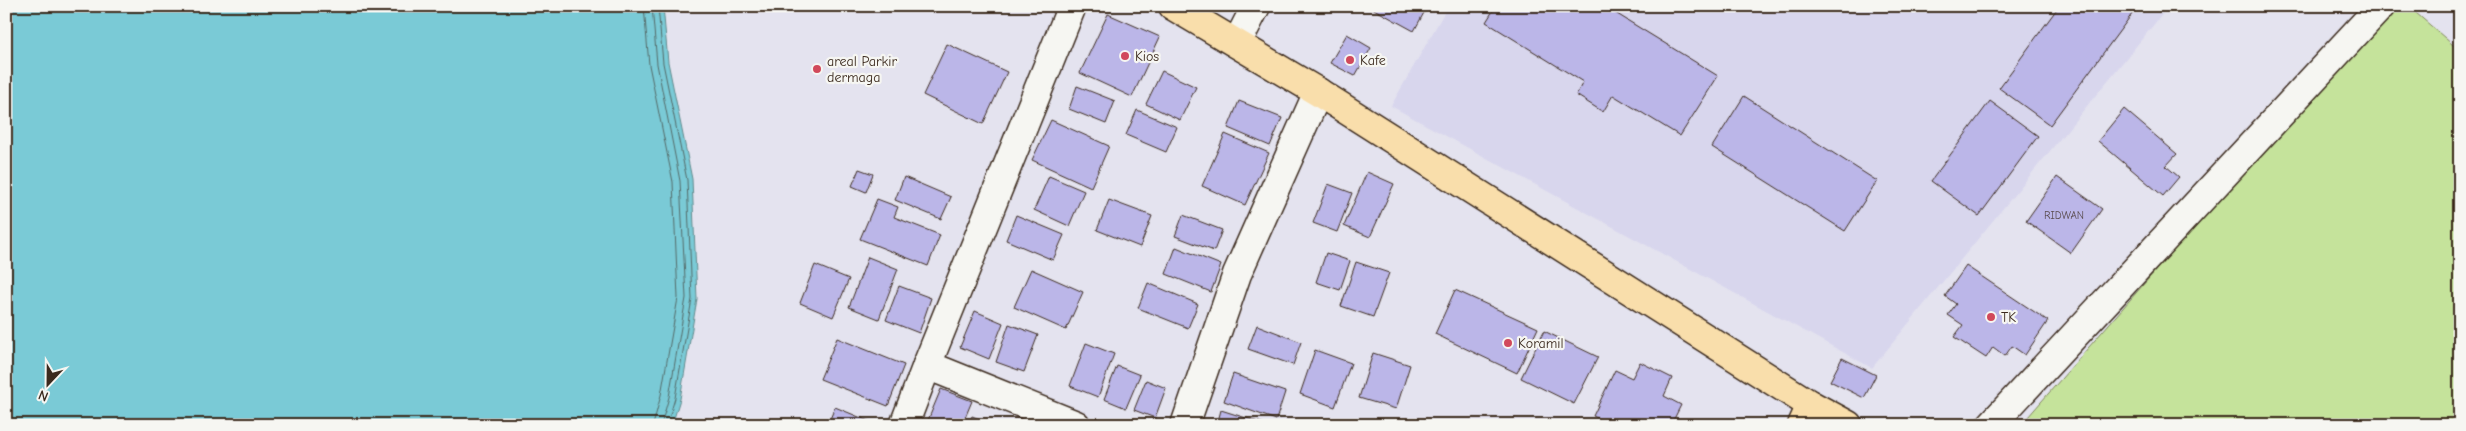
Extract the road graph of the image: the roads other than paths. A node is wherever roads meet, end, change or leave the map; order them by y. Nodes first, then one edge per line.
1 (1072, 6) edge
2 (1173, 6) edge
3 (1256, 6) edge
4 (2382, 6) edge
5 (1237, 43) junction
6 (1318, 92) junction
7 (927, 365) junction
8 (1807, 415) edge
9 (904, 425) edge
10 (1076, 425) edge
11 (1185, 425) edge
12 (1848, 425) edge
13 (1991, 425) edge

1 - 7 street
2 - 5 main road
3 - 5 street
4 - 13 street
5 - 6 main road
6 - 8 main road
6 - 11 street
7 - 9 street
7 - 10 street
8 - 12 main road

